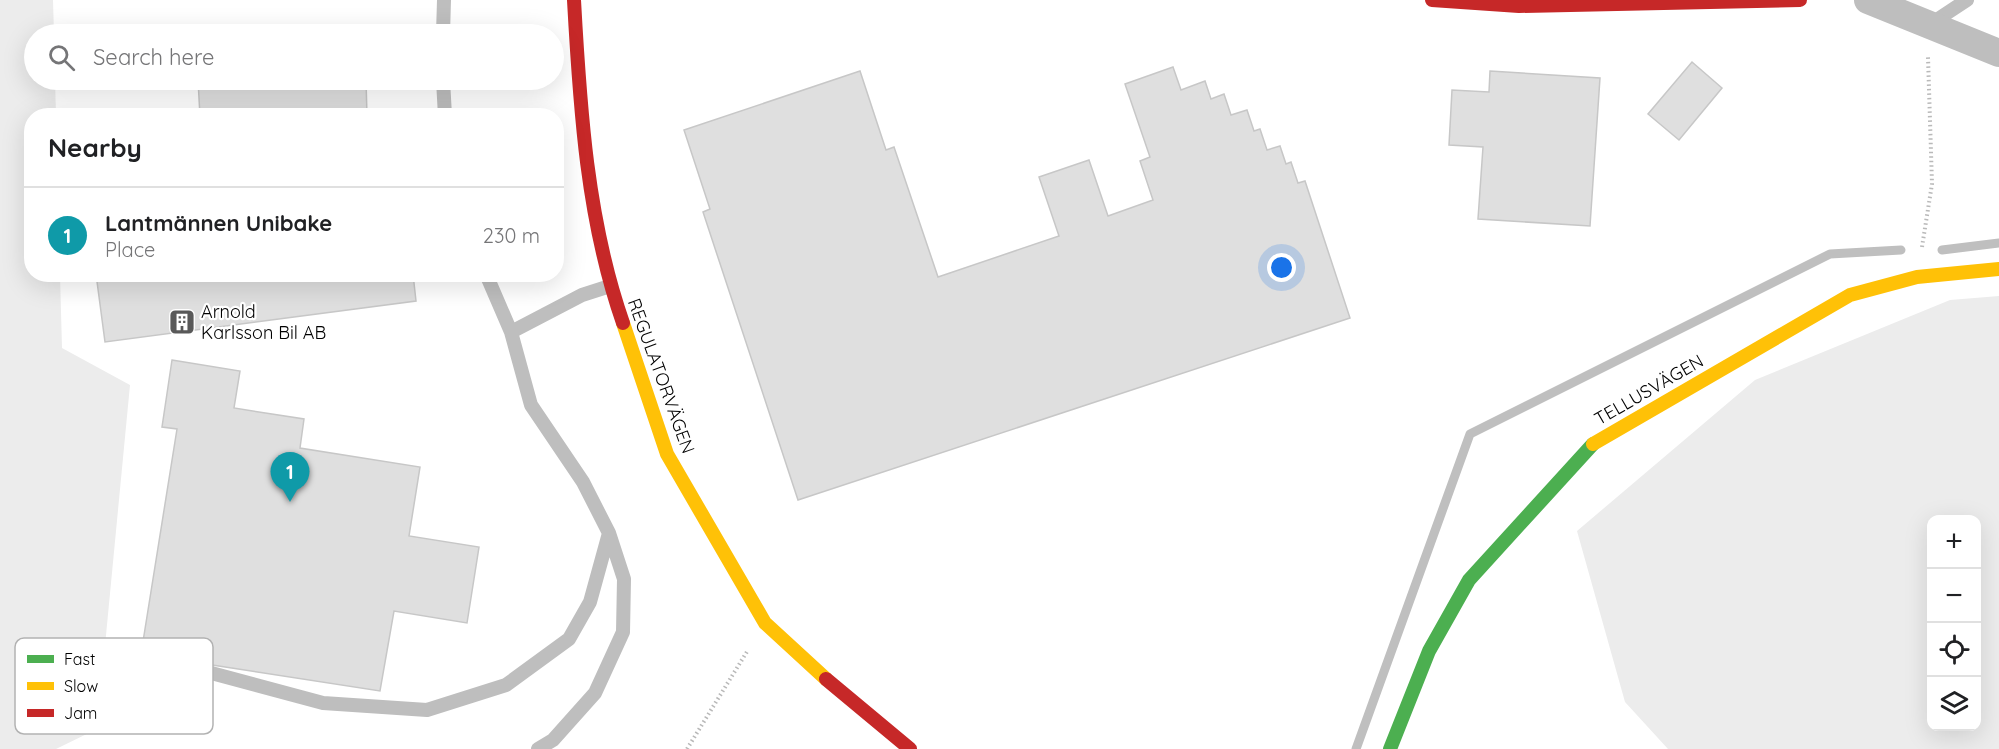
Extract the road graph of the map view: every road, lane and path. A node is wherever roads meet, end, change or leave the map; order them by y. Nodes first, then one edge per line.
1 (444, 0) edge
2 (574, 0) edge
3 (1432, 0) edge
4 (1800, 0) edge
5 (1868, 0) edge
6 (1967, 0) edge
7 (443, 24) edge
8 (1928, 26) junction
9 (1999, 52) edge
10 (444, 90) edge
11 (445, 108) edge
12 (1999, 269) edge
13 (1917, 278) junction
14 (490, 282) edge
15 (610, 286) junction
16 (512, 332) junction
17 (609, 533) junction
18 (765, 623) junction
19 (213, 673) edge
20 (538, 749) edge
21 (687, 749) edge
22 (910, 749) edge
23 (1390, 749) edge

1 - 7 lane
2 - 15 street, REGULATORVÄGEN
3 - 4 street
5 - 8 street
6 - 8 lane
8 - 9 street
8 - 13 path
10 - 11 lane
12 - 13 street, TELLUSVÄGEN
13 - 23 street, TELLUSVÄGEN
14 - 16 lane
15 - 16 lane
15 - 18 street, REGULATORVÄGEN
16 - 17 lane
17 - 19 lane
17 - 20 lane
18 - 21 path
18 - 22 street, REGULATORVÄGEN

